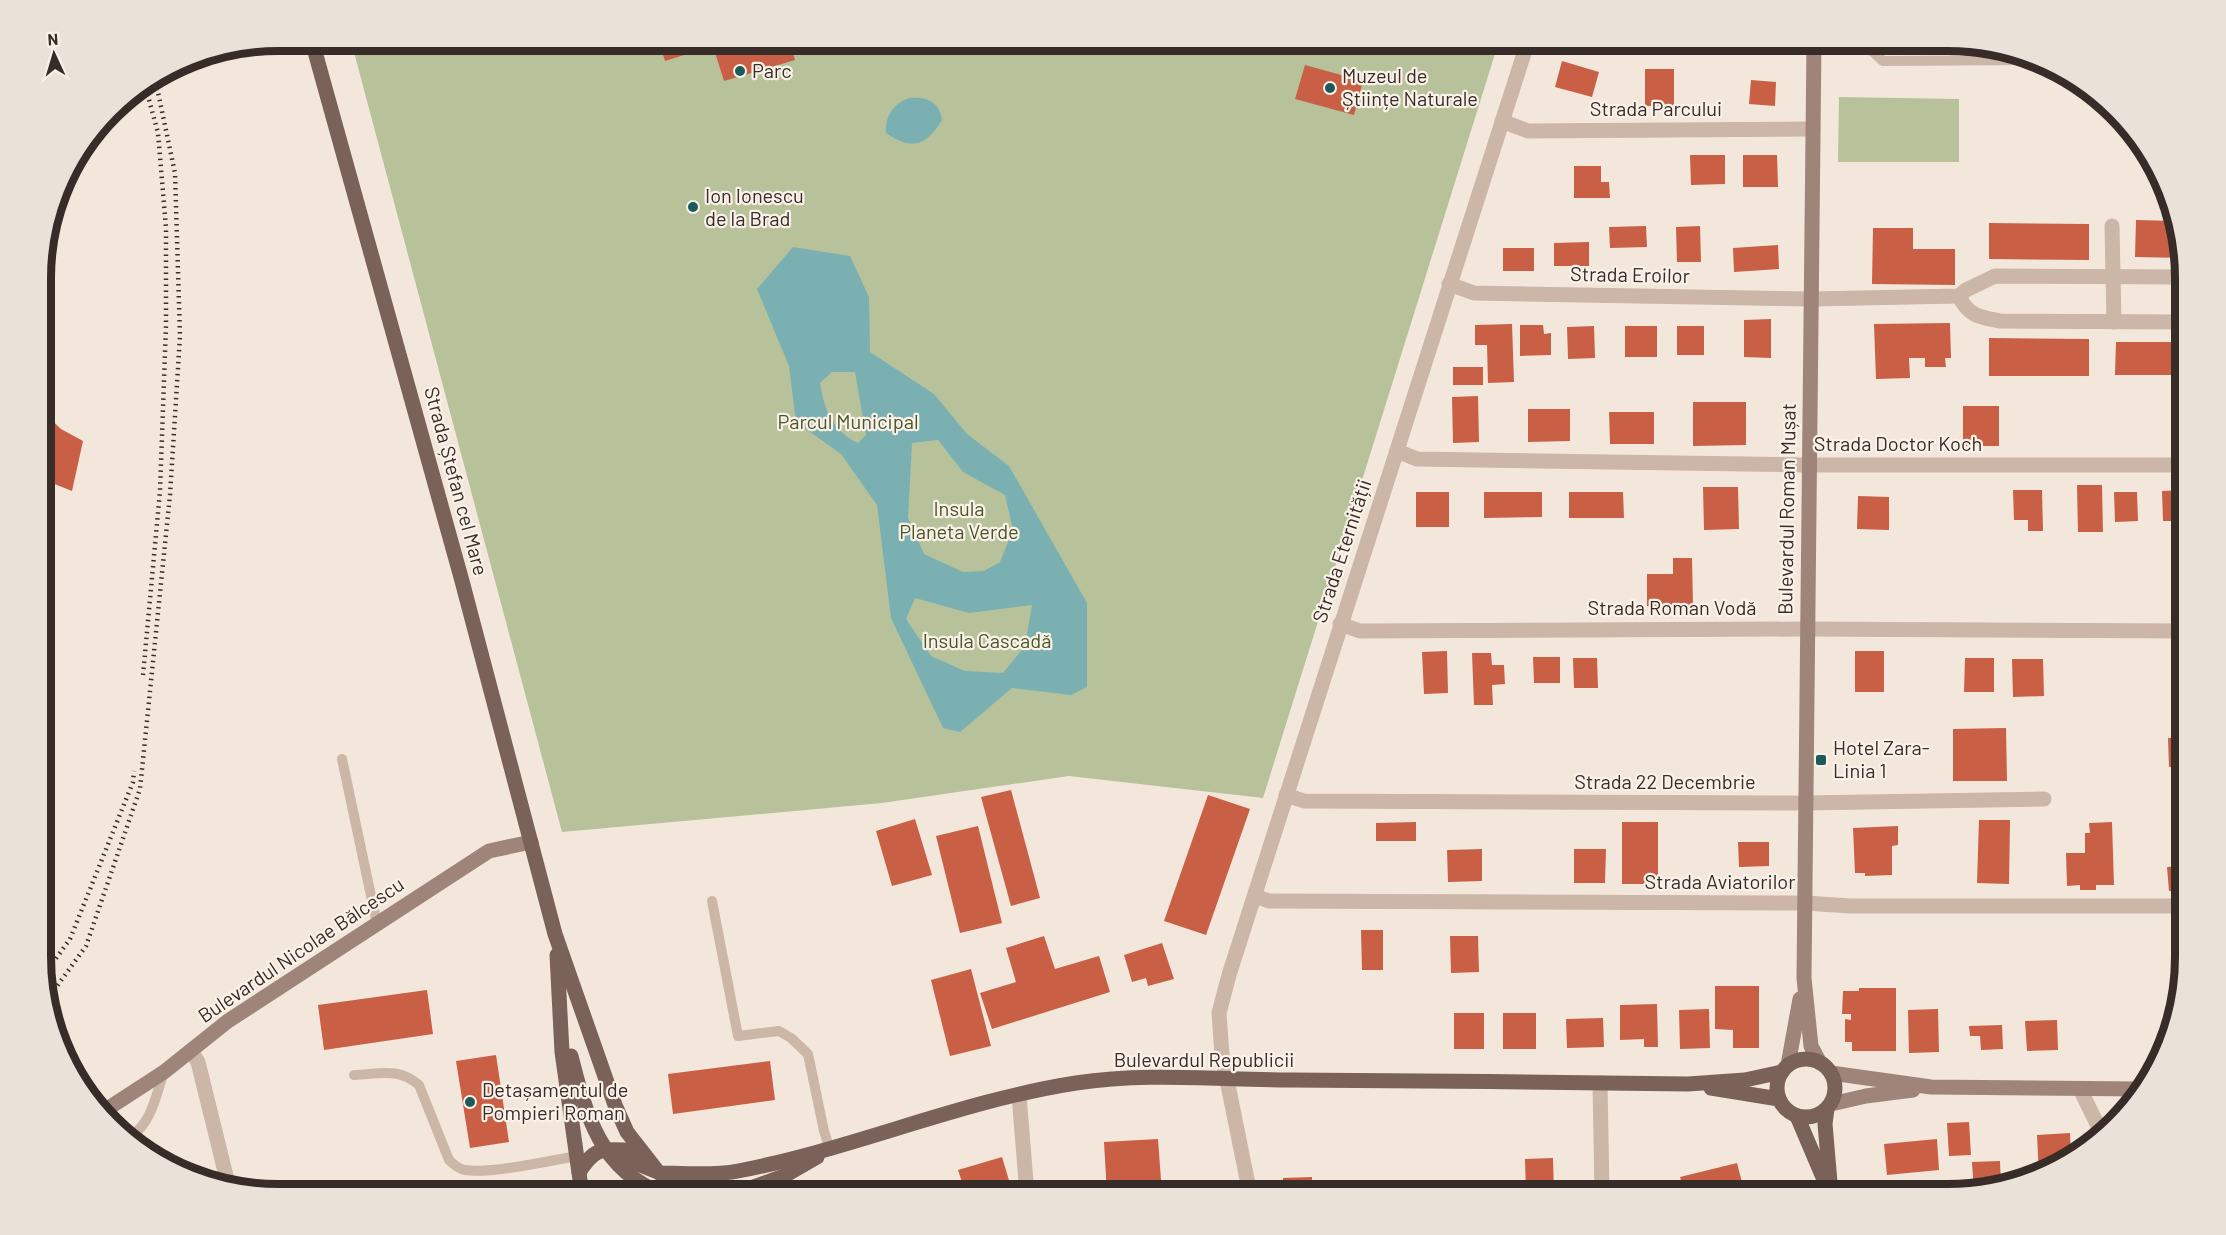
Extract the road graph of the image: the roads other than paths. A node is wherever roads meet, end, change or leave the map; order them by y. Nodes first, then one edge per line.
1 (315, 51) edge
2 (1524, 51) edge
3 (1814, 51) edge
4 (1872, 51) edge
5 (2011, 60) edge
6 (1502, 121) junction
7 (1813, 129) junction
8 (2112, 226) dead end
9 (2175, 277) edge
10 (2113, 278) junction
11 (1449, 284) junction
12 (1959, 296) junction
13 (1811, 299) junction
14 (2114, 322) junction
15 (2175, 322) edge
16 (1397, 451) junction
17 (1808, 465) junction
18 (2175, 465) edge
19 (1340, 624) junction
20 (1806, 629) junction
21 (2175, 631) edge
22 (342, 759) dead end
23 (1286, 795) junction
24 (2044, 799) dead end
25 (1805, 803) junction
26 (531, 842) junction
27 (1255, 896) junction
28 (712, 901) dead end
29 (1805, 903) junction
30 (2175, 906) edge
31 (377, 924) junction
32 (555, 934) junction
33 (1804, 978) junction
34 (561, 1015) junction
35 (191, 1051) junction
36 (1785, 1068) junction
37 (1825, 1068) junction
38 (164, 1071) junction
39 (354, 1075) dead end
40 (1226, 1078) junction
41 (1600, 1083) junction
42 (1688, 1084) junction
43 (1931, 1087) junction
44 (2080, 1089) junction
45 (2132, 1089) edge
46 (1019, 1095) junction
47 (1779, 1099) junction
48 (1829, 1106) junction
49 (108, 1108) edge
50 (1797, 1116) junction
51 (2099, 1127) edge
52 (135, 1133) edge
53 (605, 1149) junction
54 (830, 1150) junction
55 (577, 1156) junction
56 (579, 1172) junction
57 (659, 1173) junction
58 (227, 1178) edge
59 (581, 1184) edge
60 (641, 1184) edge
61 (660, 1184) edge
62 (762, 1184) edge
63 (1026, 1184) edge
64 (1248, 1184) edge
65 (1602, 1184) edge
66 (1826, 1184) edge
67 (1829, 1184) edge

1 - 26 main road, Strada Ștefan cel Mare
2 - 6 street, Strada Eternității
3 - 7 street, Bulevardul Roman Mușat
4 - 5 lane
6 - 7 street, Strada Parcului
6 - 11 street, Strada Eternității
7 - 13 street, Bulevardul Roman Mușat
8 - 10 street
9 - 10 street
10 - 12 street
10 - 14 street
11 - 13 street, Strada Eroilor
11 - 16 street, Strada Eternității
12 - 13 street, Strada Eroilor
12 - 14 street
13 - 17 street, Bulevardul Roman Mușat
14 - 15 street
16 - 17 street, Strada Doctor Koch
16 - 19 street, Strada Eternității
17 - 18 street, Strada Doctor Koch
17 - 20 street, Bulevardul Roman Mușat
19 - 20 street, Strada Roman Vodă
19 - 23 street, Strada Eternității
20 - 21 street, Strada Roman Vodă
20 - 25 street, Bulevardul Roman Mușat
22 - 31 lane
23 - 25 street, Strada 22 Decembrie
23 - 27 street, Strada Eternității
24 - 25 street, Strada 22 Decembrie
25 - 29 street, Bulevardul Roman Mușat
26 - 31 street, Bulevardul Nicolae Bălcescu
26 - 32 main road, Strada Ștefan cel Mare
27 - 29 street, Strada Aviatorilor
27 - 40 street, Strada Eternității
28 - 54 lane
29 - 30 street, Strada Aviatorilor
29 - 33 street, Bulevardul Roman Mușat
31 - 35 street, Bulevardul Nicolae Bălcescu
32 - 34 main road
32 - 57 main road
33 - 36 street, Bulevardul Roman Mușat
33 - 37 street, Bulevardul Roman Mușat
34 - 53 main road
34 - 55 main road
35 - 38 street, Bulevardul Nicolae Bălcescu
35 - 58 street
36 - 37 main road
36 - 42 main road, Bulevardul Republicii
36 - 47 main road
37 - 43 street
37 - 48 main road
38 - 49 street, Bulevardul Nicolae Bălcescu
38 - 52 lane
39 - 55 lane
40 - 41 main road, Bulevardul Republicii
40 - 46 main road, Bulevardul Republicii
40 - 64 street, Strada Eternității
41 - 42 main road, Bulevardul Republicii
41 - 65 street
42 - 47 main road, Bulevardul Republicii
43 - 44 street
43 - 48 street
44 - 45 street
44 - 51 street
46 - 54 main road, Bulevardul Republicii
46 - 63 street
47 - 50 main road
48 - 50 main road
48 - 67 main road
50 - 66 main road
53 - 56 main road
53 - 57 main road
53 - 60 main road
54 - 57 main road, Bulevardul Republicii
54 - 62 main road
55 - 56 main road
56 - 59 main road
57 - 61 main road

